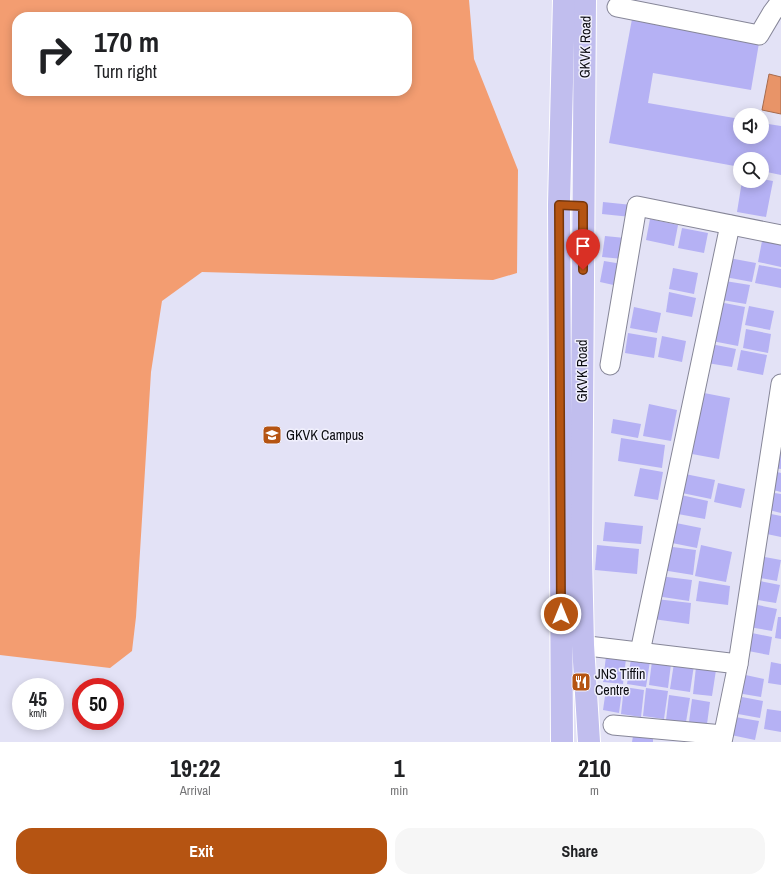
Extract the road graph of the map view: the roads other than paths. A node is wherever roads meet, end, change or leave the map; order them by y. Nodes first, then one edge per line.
1 (564, 0) edge
2 (586, 0) edge
3 (617, 7) dead end
4 (778, 10) edge
5 (559, 205) junction
6 (583, 206) junction
7 (730, 225) junction
8 (781, 235) edge
9 (610, 365) dead end
10 (781, 384) edge
11 (583, 645) junction
12 (561, 646) junction
13 (640, 652) junction
14 (738, 664) junction
15 (612, 725) dead end
16 (723, 739) edge
17 (562, 742) edge
18 (588, 742) edge

1 - 5 main road, GKVK Road
2 - 6 main road, GKVK Road
3 - 4 street
5 - 6 main road
5 - 12 main road, GKVK Road
6 - 11 main road, GKVK Road
7 - 8 street
7 - 9 street
7 - 13 street
10 - 14 street
11 - 12 street
11 - 13 street
11 - 18 main road, GKVK Road
12 - 17 main road, GKVK Road
13 - 14 street
14 - 16 street
15 - 16 street

